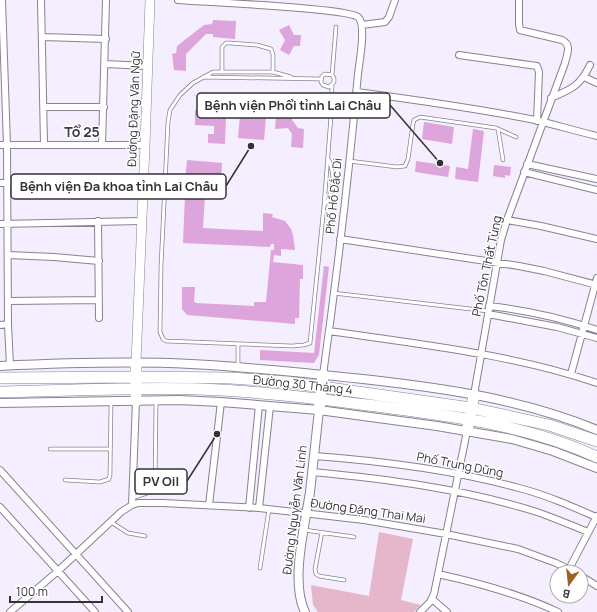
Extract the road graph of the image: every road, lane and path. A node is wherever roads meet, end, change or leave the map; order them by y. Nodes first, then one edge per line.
1 (2, 0) edge
2 (41, 0) edge
3 (106, 0) edge
4 (150, 0) edge
5 (178, 0) edge
6 (395, 0) edge
7 (519, 0) edge
8 (361, 22) junction
9 (336, 27) dead end
10 (43, 37) junction
11 (106, 39) junction
12 (459, 55) dead end
13 (105, 64) junction
14 (590, 65) dead end
15 (148, 66) junction
16 (222, 71) junction
17 (273, 72) junction
18 (332, 75) junction
19 (202, 77) junction
20 (291, 77) junction
21 (584, 77) junction
22 (321, 79) junction
23 (597, 83) edge
24 (332, 85) junction
25 (357, 92) junction
26 (551, 98) junction
27 (104, 106) junction
28 (44, 107) junction
29 (540, 122) junction
30 (498, 129) junction
31 (597, 136) edge
32 (516, 138) dead end
33 (44, 144) junction
34 (0, 145) edge
35 (7, 145) junction
36 (102, 145) junction
37 (145, 145) junction
38 (328, 159) junction
39 (349, 160) junction
40 (503, 160) dead end
41 (527, 164) junction
42 (524, 172) junction
43 (597, 179) edge
44 (143, 182) junction
45 (0, 183) edge
46 (8, 183) junction
47 (597, 190) edge
48 (324, 206) junction
49 (506, 220) junction
50 (141, 221) junction
51 (98, 222) junction
52 (0, 224) edge
53 (8, 224) junction
54 (340, 239) junction
55 (597, 239) edge
56 (8, 255) junction
57 (98, 261) junction
58 (497, 262) junction
59 (597, 278) edge
60 (596, 285) edge
61 (333, 293) junction
62 (98, 300) junction
63 (8, 301) junction
64 (488, 310) junction
65 (99, 318) dead end
66 (0, 324) edge
67 (8, 324) junction
68 (585, 326) junction
69 (597, 330) edge
70 (329, 331) junction
71 (582, 334) junction
72 (597, 338) edge
73 (238, 344) junction
74 (481, 354) junction
75 (136, 363) junction
76 (0, 366) edge
77 (10, 366) junction
78 (238, 367) junction
79 (324, 374) junction
80 (571, 374) junction
81 (136, 377) junction
82 (0, 378) edge
83 (597, 383) edge
84 (322, 386) junction
85 (136, 388) junction
86 (0, 392) edge
87 (474, 395) junction
88 (320, 399) junction
89 (111, 400) junction
90 (156, 400) junction
91 (136, 401) junction
92 (221, 402) junction
93 (0, 403) edge
94 (259, 405) junction
95 (270, 406) junction
96 (471, 408) junction
97 (319, 410) junction
98 (468, 426) junction
99 (597, 430) edge
100 (597, 442) edge
101 (50, 449) dead end
102 (110, 449) junction
103 (314, 456) junction
104 (597, 457) edge
105 (597, 468) edge
106 (0, 470) edge
107 (312, 472) junction
108 (458, 475) junction
109 (65, 480) dead end
110 (455, 492) junction
111 (132, 502) junction
112 (209, 505) junction
113 (0, 507) edge
114 (249, 508) junction
115 (259, 508) junction
116 (269, 509) junction
117 (307, 514) junction
118 (597, 516) edge
119 (111, 522) junction
120 (304, 530) junction
121 (322, 532) junction
122 (588, 532) junction
123 (446, 534) junction
124 (146, 536) dead end
125 (354, 537) dead end
126 (76, 554) junction
127 (556, 564) edge
128 (574, 564) edge
129 (260, 568) dead end
130 (58, 571) junction
131 (438, 574) junction
132 (344, 580) dead end
133 (432, 599) junction
134 (10, 612) edge
135 (95, 612) edge
136 (128, 612) edge
137 (305, 612) edge
138 (420, 612) edge
139 (447, 612) edge
140 (558, 612) edge

1 - 35 street
2 - 10 street
3 - 11 street
4 - 15 main road, Đường Đặng Văn Ngữ
5 - 8 street
6 - 8 street
7 - 26 street, Phố Tôn Thất Tùng
8 - 25 street, Phố Hồ Đắc Di
9 - 18 lane
10 - 11 street
10 - 28 street
11 - 13 street
12 - 29 street
13 - 15 street
13 - 27 street
14 - 21 street
15 - 37 main road, Đường Đặng Văn Ngữ
16 - 17 lane
16 - 17 lane
16 - 19 lane
17 - 20 lane
18 - 22 lane
18 - 24 lane
19 - 20 lane
19 - 73 lane
20 - 22 lane
21 - 23 street
21 - 26 street
22 - 24 lane
24 - 38 lane
25 - 29 street
25 - 39 street, Phố Hồ Đắc Di
26 - 29 street, Phố Tôn Thất Tùng
27 - 28 street
27 - 36 street
28 - 33 street
29 - 31 street
29 - 41 street, Phố Tôn Thất Tùng
30 - 32 lane
30 - 39 lane
30 - 40 lane
33 - 35 street
33 - 36 street
34 - 35 street
35 - 46 street
36 - 37 street
37 - 44 main road, Đường Đặng Văn Ngữ
38 - 48 lane
38 - 48 lane
39 - 54 street, Phố Hồ Đắc Di
41 - 42 street, Phố Tôn Thất Tùng
41 - 43 street
42 - 47 street
42 - 49 street, Phố Tôn Thất Tùng
44 - 46 street
44 - 50 main road, Đường Đặng Văn Ngữ
45 - 46 street
46 - 53 street
48 - 73 lane
49 - 55 street
49 - 58 street, Phố Tôn Thất Tùng
50 - 51 street
50 - 75 main road, Đường Đặng Văn Ngữ
51 - 53 street
51 - 57 street
52 - 53 street
53 - 56 street
54 - 58 street
54 - 61 street, Phố Hồ Đắc Di
56 - 57 street
56 - 63 street
57 - 62 street
58 - 60 street
58 - 64 street, Phố Tôn Thất Tùng
59 - 60 street
60 - 68 street
61 - 64 lane
61 - 70 street, Phố Hồ Đắc Di
62 - 63 street
62 - 65 street
63 - 67 street
64 - 68 street
64 - 71 street
64 - 74 street, Phố Tôn Thất Tùng
66 - 67 street
67 - 77 street
68 - 69 street
68 - 71 street
70 - 74 street
70 - 79 street, Phố Hồ Đắc Di
71 - 72 street
71 - 80 street
73 - 78 lane
74 - 80 street
74 - 87 street, Phố Tôn Thất Tùng
75 - 77 street, Đường 30 Tháng 4
75 - 78 street, Đường 30 Tháng 4
75 - 81 highway
76 - 77 street, Đường 30 Tháng 4
78 - 79 street, Đường 30 Tháng 4
79 - 84 highway
79 - 87 street, Đường 30 Tháng 4
80 - 83 street
81 - 82 highway, Đường 30 Tháng 4
81 - 84 highway, Đường 30 Tháng 4
81 - 85 highway
84 - 88 highway
84 - 96 highway, Đường 30 Tháng 4
85 - 86 highway, Đường 30 Tháng 4
85 - 88 highway, Đường 30 Tháng 4
85 - 91 highway
87 - 96 highway
87 - 99 street, Đường 30 Tháng 4
88 - 97 highway
88 - 98 highway, Đường 30 Tháng 4
89 - 91 street, Đường 30 Tháng 4
89 - 93 street, Đường 30 Tháng 4
89 - 102 lane
90 - 91 street, Đường 30 Tháng 4
90 - 92 street, Đường 30 Tháng 4
90 - 111 lane
91 - 111 street
92 - 94 street, Đường 30 Tháng 4
92 - 112 street
94 - 95 street, Đường 30 Tháng 4
94 - 114 street
95 - 97 street, Đường 30 Tháng 4
95 - 115 street
96 - 98 highway
96 - 100 highway, Đường 30 Tháng 4
97 - 98 street, Đường 30 Tháng 4
97 - 103 street, Đường Nguyễn Văn Linh
98 - 104 highway, Đường 30 Tháng 4
98 - 105 street, Đường 30 Tháng 4
98 - 108 street
101 - 102 lane
102 - 109 lane
103 - 107 street, Đường Nguyễn Văn Linh
103 - 108 street, Phố Trung Dũng
106 - 126 street
107 - 110 street
107 - 117 street, Đường Nguyễn Văn Linh
108 - 110 street
108 - 118 street, Phố Trung Dũng
110 - 122 street
110 - 123 street
111 - 112 street, Đường Đặng Thai Mai
111 - 119 street
112 - 114 street, Đường Đặng Thai Mai
113 - 130 street
114 - 115 street, Đường Đặng Thai Mai
115 - 116 street, Đường Đặng Thai Mai
116 - 117 street, Đường Đặng Thai Mai
116 - 129 lane
117 - 120 street, Đường Nguyễn Văn Linh
117 - 123 street, Đường Đặng Thai Mai
118 - 122 street
119 - 124 lane
119 - 126 street
120 - 121 lane
120 - 137 street, Đường Nguyễn Văn Linh
121 - 125 lane
121 - 132 lane
122 - 128 street
123 - 127 street, Đường Đặng Thai Mai
123 - 131 street
126 - 130 street
126 - 136 street
130 - 134 street
130 - 135 street
131 - 133 street
131 - 140 street
133 - 138 street
133 - 139 street

